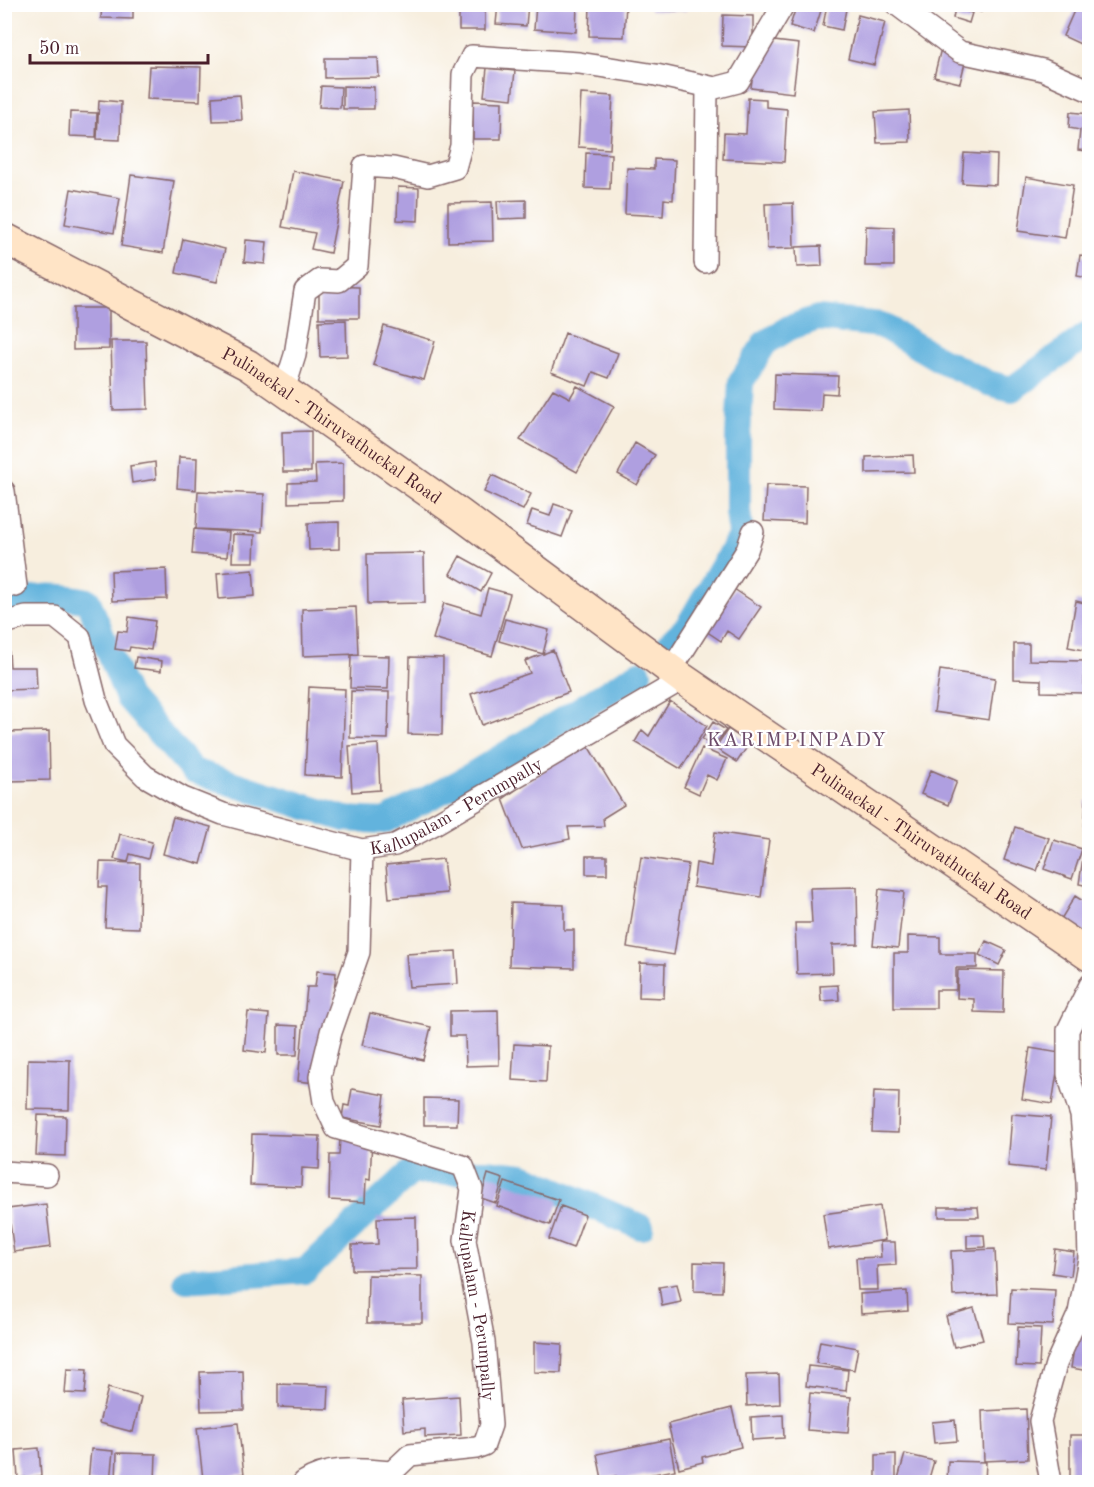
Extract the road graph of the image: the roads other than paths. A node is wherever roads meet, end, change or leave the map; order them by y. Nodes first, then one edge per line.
1 (784, 4) edge
2 (896, 4) edge
3 (707, 87) junction
4 (1089, 91) edge
5 (4, 238) edge
6 (705, 262) dead end
7 (284, 390) junction
8 (4, 490) edge
9 (753, 532) dead end
10 (16, 586) dead end
11 (4, 623) edge
12 (673, 671) junction
13 (362, 850) junction
14 (1089, 956) edge
15 (1089, 985) edge
16 (4, 1172) edge
17 (47, 1175) dead end
18 (392, 1477) edge
19 (304, 1482) edge
20 (1051, 1482) edge

1 - 3 street
2 - 4 street
3 - 6 street
3 - 7 street
5 - 7 main road, Pulinackal - Thiruvathuckal Road
7 - 12 main road, Pulinackal - Thiruvathuckal Road
8 - 10 street
9 - 12 street
11 - 13 street
12 - 13 street, Kallupalam - Perumpally
12 - 14 main road, Pulinackal - Thiruvathuckal Road
13 - 18 street, Kallupalam - Perumpally
15 - 20 street
16 - 17 street
18 - 19 street

